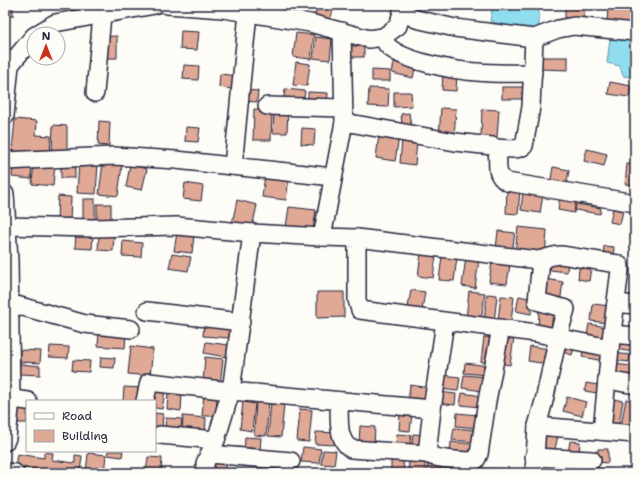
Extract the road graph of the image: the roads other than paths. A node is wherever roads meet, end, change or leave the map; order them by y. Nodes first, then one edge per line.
1 (155, 5) edge
2 (168, 5) edge
3 (403, 9) edge
4 (248, 13) junction
5 (102, 15) junction
6 (50, 26) edge
7 (342, 31) junction
8 (635, 32) edge
9 (383, 37) junction
10 (534, 38) junction
11 (26, 45) edge
12 (8, 64) edge
13 (533, 73) junction
14 (95, 93) dead end
15 (267, 106) dead end
16 (343, 115) junction
17 (5, 116) edge
18 (496, 148) junction
19 (5, 161) edge
20 (233, 166) junction
21 (333, 177) junction
22 (5, 194) edge
23 (635, 203) edge
24 (6, 226) edge
25 (252, 233) junction
26 (322, 237) junction
27 (357, 238) junction
28 (541, 260) junction
29 (616, 303) junction
30 (635, 305) edge
31 (146, 311) dead end
32 (8, 313) edge
33 (241, 322) junction
34 (445, 322) junction
35 (501, 328) junction
36 (131, 329) dead end
37 (635, 336) edge
38 (558, 337) junction
39 (611, 341) junction
40 (607, 380) junction
41 (635, 385) edge
42 (231, 392) junction
43 (11, 399) junction
44 (145, 400) edge
45 (26, 401) edge
46 (339, 401) junction
47 (432, 409) junction
48 (537, 426) junction
49 (602, 431) junction
50 (635, 434) edge
51 (160, 435) dead end
52 (5, 442) edge
53 (213, 447) junction
54 (427, 454) junction
55 (592, 460) dead end
56 (291, 461) dead end
57 (534, 465) edge
58 (5, 472) edge
59 (15, 473) edge
60 (205, 473) edge

1 - 5 street
2 - 4 street
3 - 9 street
3 - 10 street
4 - 7 street
4 - 20 street
5 - 6 street
5 - 14 street
7 - 9 street
7 - 16 street
8 - 10 street
9 - 13 street
10 - 13 street
11 - 12 street
12 - 17 street
13 - 18 street
15 - 16 street
16 - 18 street
16 - 21 street
18 - 23 street
19 - 20 street
20 - 21 street
21 - 26 street
22 - 24 street
24 - 25 street
24 - 32 street
25 - 26 street
25 - 33 street
26 - 27 street
27 - 28 street
27 - 34 street
28 - 29 street
28 - 38 street
29 - 30 street
29 - 39 street
31 - 33 street
32 - 36 street
32 - 43 street
33 - 42 street
34 - 35 street
34 - 47 street
35 - 38 street
35 - 54 street
37 - 39 street
38 - 39 street
38 - 48 street
39 - 40 street
40 - 41 street
40 - 49 street
42 - 44 street
42 - 46 street
42 - 53 street
43 - 45 street
43 - 52 street
46 - 47 street
46 - 54 street
47 - 54 street
48 - 49 street
48 - 57 street
49 - 50 street
51 - 53 street
53 - 56 street
53 - 60 street
55 - 57 street
58 - 59 street

